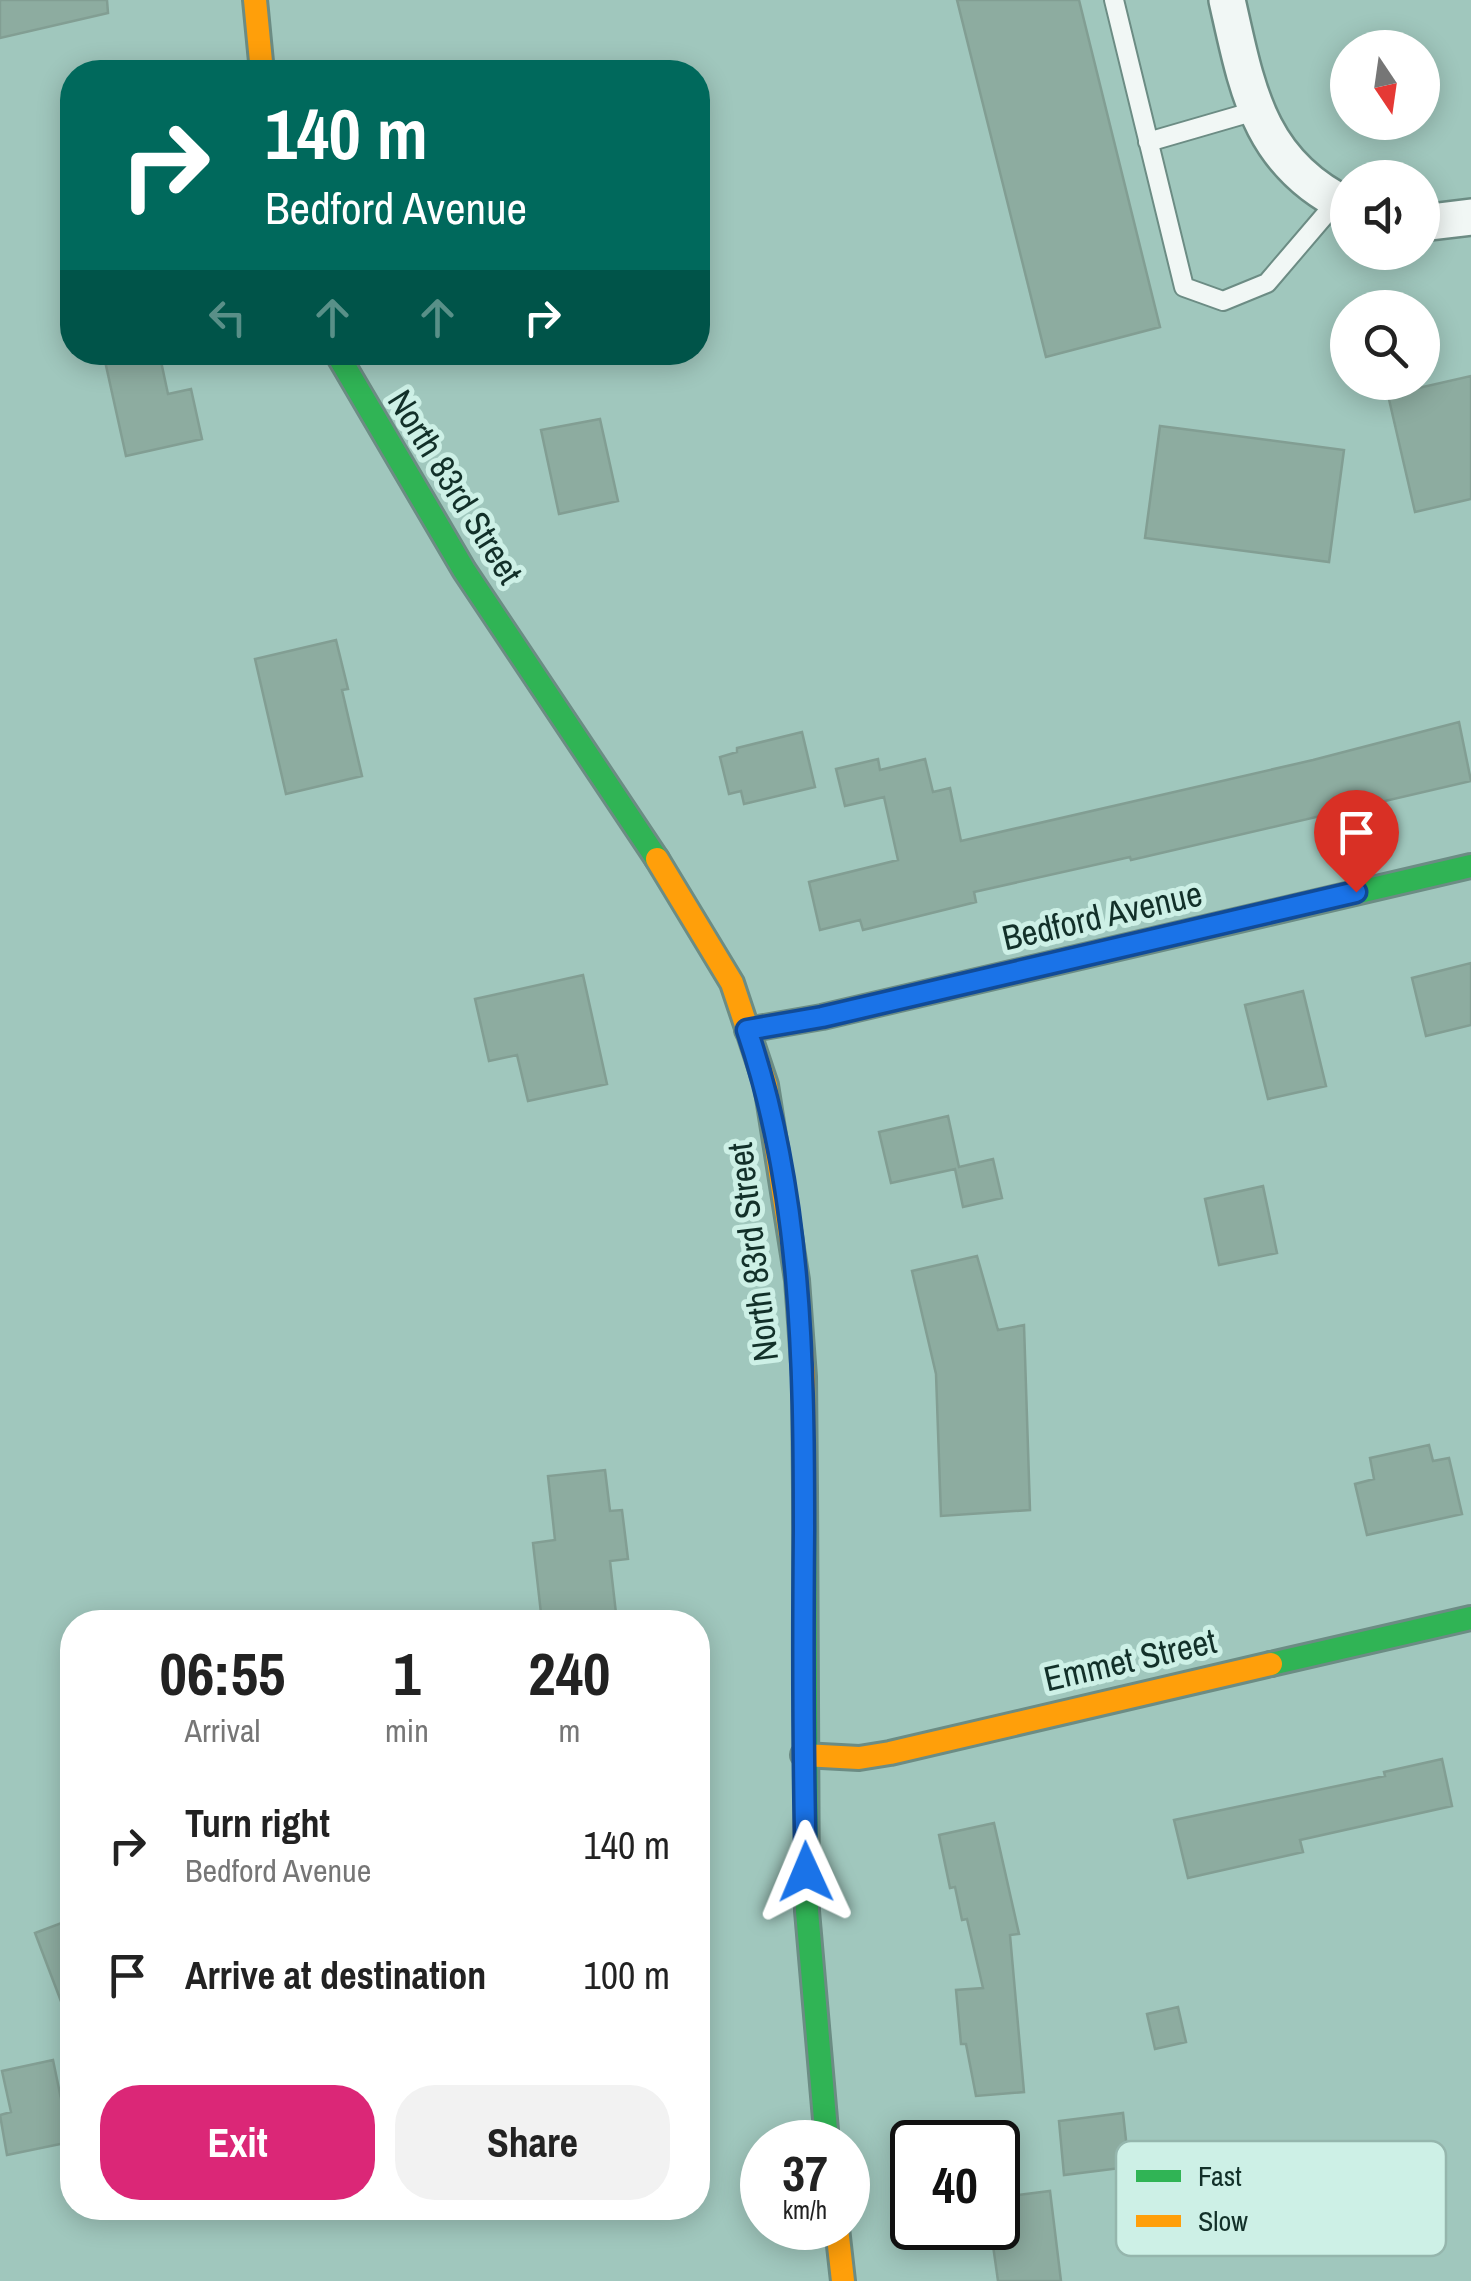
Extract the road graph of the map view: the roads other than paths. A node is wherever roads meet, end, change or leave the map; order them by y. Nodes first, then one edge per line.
1 (255, 0) edge
2 (1114, 0) edge
3 (1227, 0) edge
4 (261, 60) edge
5 (1255, 111) junction
6 (1148, 142) junction
7 (1330, 195) edge
8 (1330, 216) edge
9 (1471, 217) edge
10 (1440, 221) edge
11 (343, 365) edge
12 (1471, 866) edge
13 (747, 1030) junction
14 (1471, 1618) edge
15 (803, 1755) junction
16 (825, 2120) edge
17 (839, 2250) edge
18 (843, 2281) edge

1 - 4 street
2 - 6 lane
3 - 5 street
5 - 6 lane
5 - 7 street
6 - 8 lane
9 - 10 street
11 - 13 street, North 83rd Street
12 - 13 street, Bedford Avenue
13 - 15 street, North 83rd Street
14 - 15 street, Emmet Street
15 - 16 street, North 83rd Street
17 - 18 street

